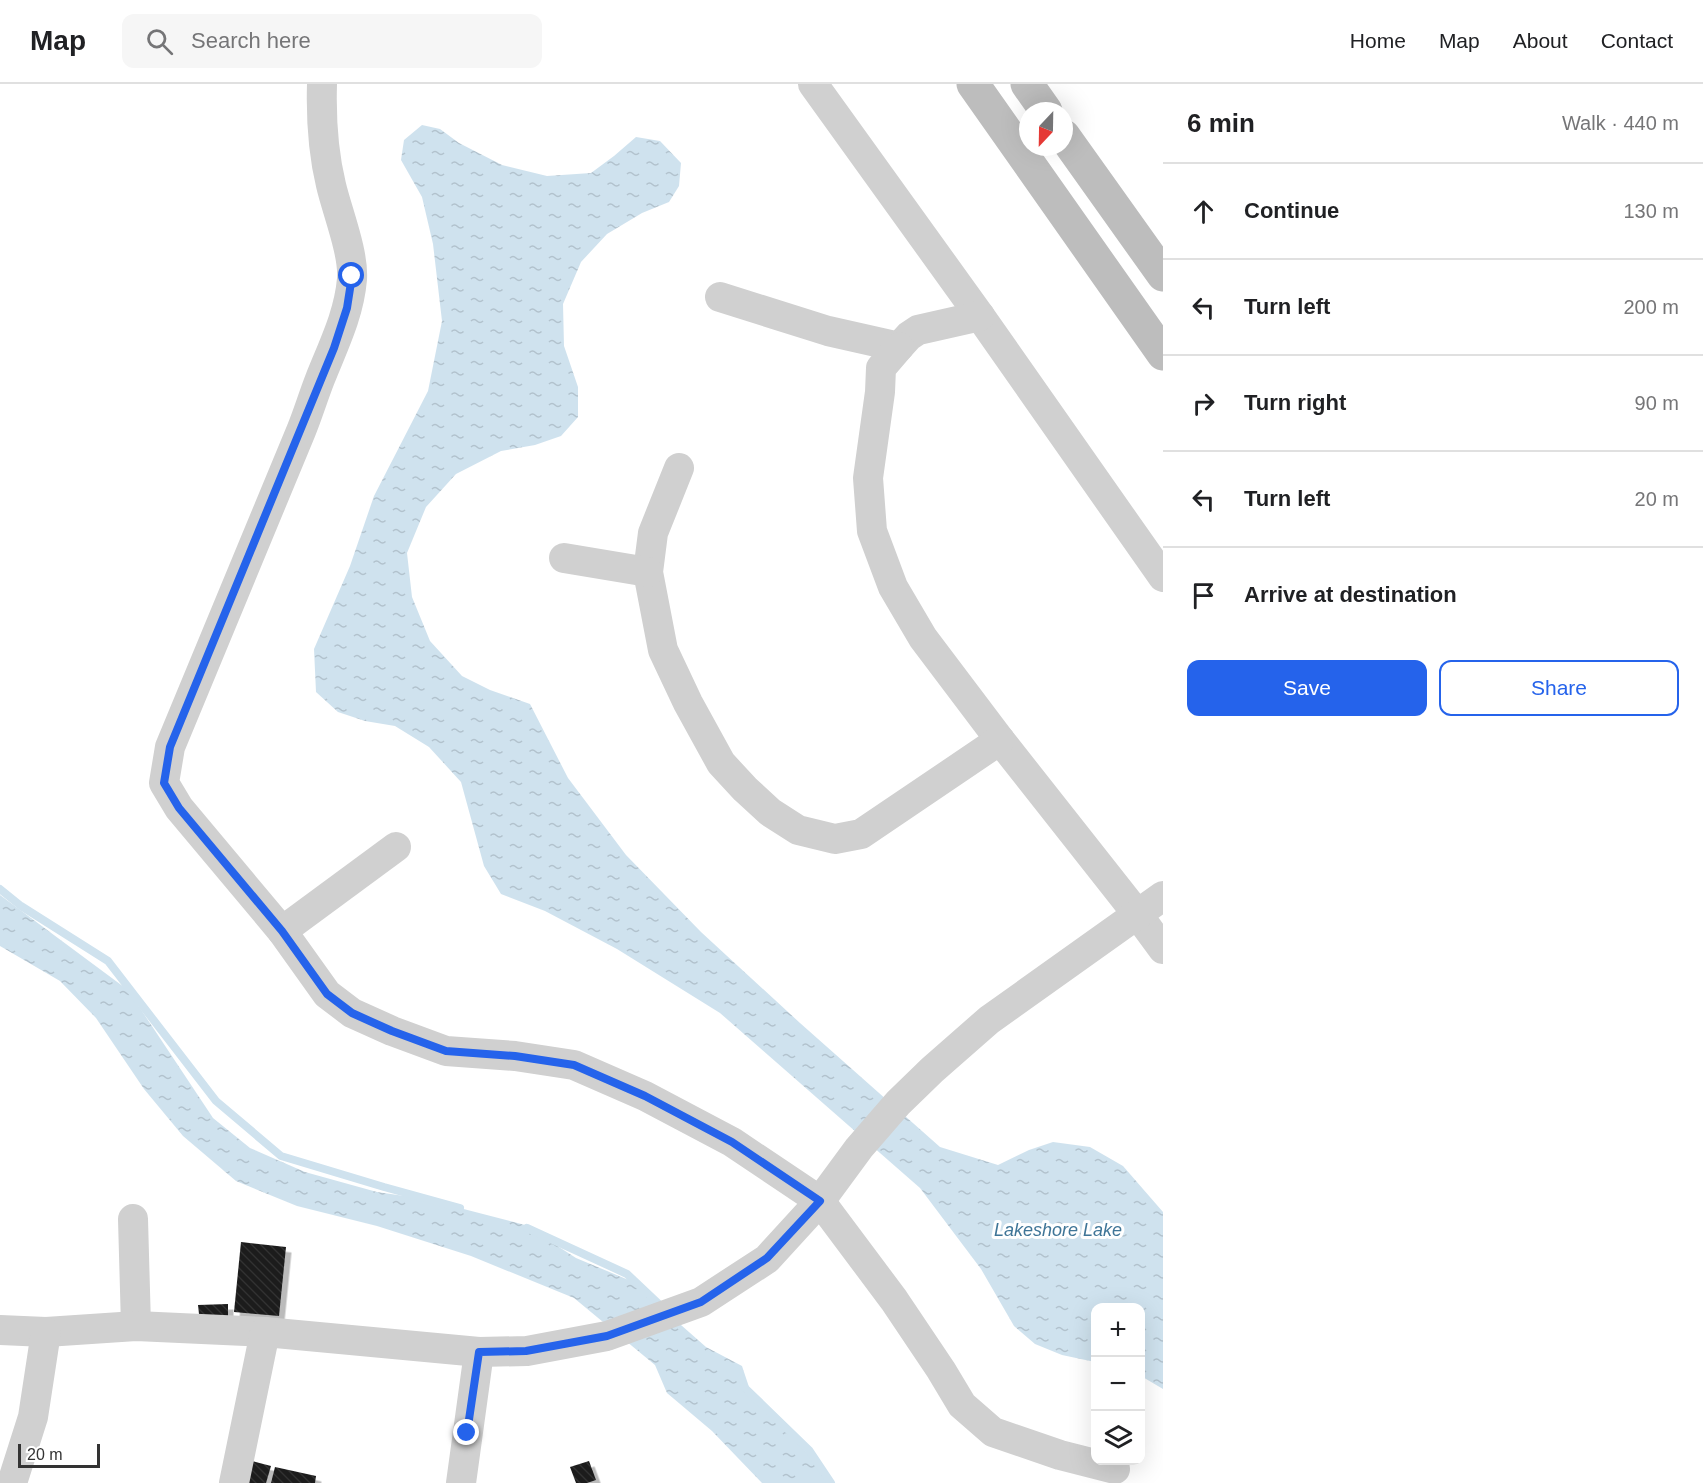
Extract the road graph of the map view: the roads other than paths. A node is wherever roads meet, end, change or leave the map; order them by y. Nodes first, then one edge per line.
1 (322, 84) edge
2 (813, 84) edge
3 (973, 84) edge
4 (1027, 84) edge
5 (1040, 102) edge
6 (1073, 149) edge
7 (1163, 275) edge
8 (720, 297) dead end
9 (980, 316) junction
10 (899, 347) junction
11 (1163, 354) edge
12 (679, 468) dead end
13 (564, 558) dead end
14 (648, 572) junction
15 (1163, 577) edge
16 (1000, 740) junction
17 (396, 847) dead end
18 (1163, 896) edge
19 (1138, 915) junction
20 (282, 931) junction
21 (1163, 949) edge
22 (820, 1201) junction
23 (133, 1219) dead end
24 (136, 1326) junction
25 (0, 1330) edge
26 (46, 1332) junction
27 (265, 1332) junction
28 (479, 1352) junction
29 (1115, 1469) dead end
30 (12, 1483) edge
31 (234, 1483) edge
32 (461, 1483) edge

1 - 20 street
2 - 9 street
3 - 11 street
4 - 5 street
6 - 7 street
8 - 10 street
9 - 10 street
9 - 15 street
10 - 16 street
12 - 14 street
13 - 14 street
14 - 16 street
16 - 19 street
17 - 20 street
18 - 19 street
19 - 21 street
19 - 22 street
20 - 22 street
22 - 28 street
22 - 29 street
23 - 24 street
24 - 26 street
24 - 27 street
25 - 26 street
26 - 30 street
27 - 28 street
27 - 31 street
28 - 32 street

